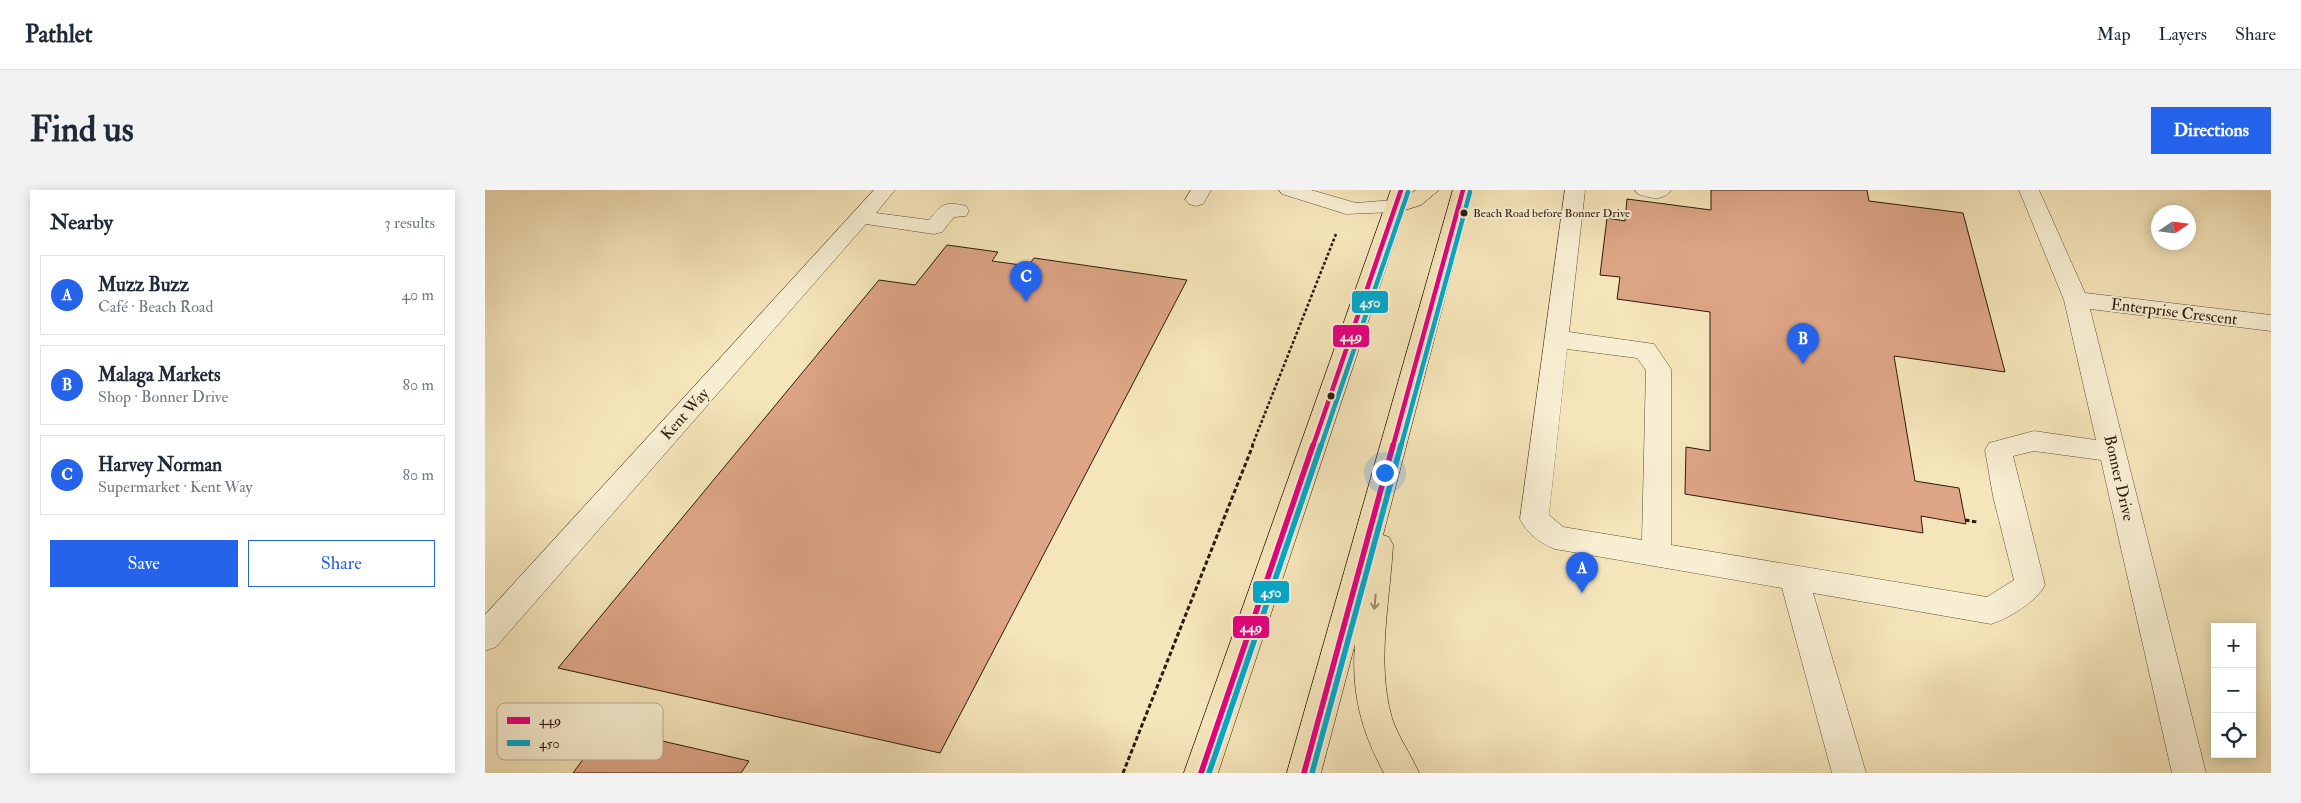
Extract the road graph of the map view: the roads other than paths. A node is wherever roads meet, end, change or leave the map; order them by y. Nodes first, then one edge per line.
1 (885, 190) edge
2 (1289, 190) edge
3 (1429, 190) edge
4 (1463, 190) edge
5 (1575, 190) edge
6 (1645, 190) edge
7 (1661, 190) edge
8 (2029, 190) edge
9 (1397, 198) edge
10 (958, 211) dead end
11 (861, 216) junction
12 (2076, 300) junction
13 (2271, 324) edge
14 (1556, 339) junction
15 (2113, 452) junction
16 (1383, 483) junction
17 (1656, 554) junction
18 (1794, 578) junction
19 (485, 637) edge
20 (1211, 763) edge
21 (1304, 773) edge
22 (1402, 773) edge
23 (1849, 773) edge
24 (2189, 773) edge

1 - 11 street, Kent Way
2 - 9 street
3 - 9 main road
4 - 16 main road
5 - 14 street
6 - 7 street
8 - 12 street, Bonner Drive
9 - 20 main road
10 - 11 street
11 - 19 street, Kent Way
12 - 13 street, Enterprise Crescent
12 - 15 street, Bonner Drive
14 - 17 street
14 - 17 street
15 - 18 street
15 - 24 street, Bonner Drive
16 - 21 main road
16 -> 22 main road
17 - 18 street
18 - 23 street

